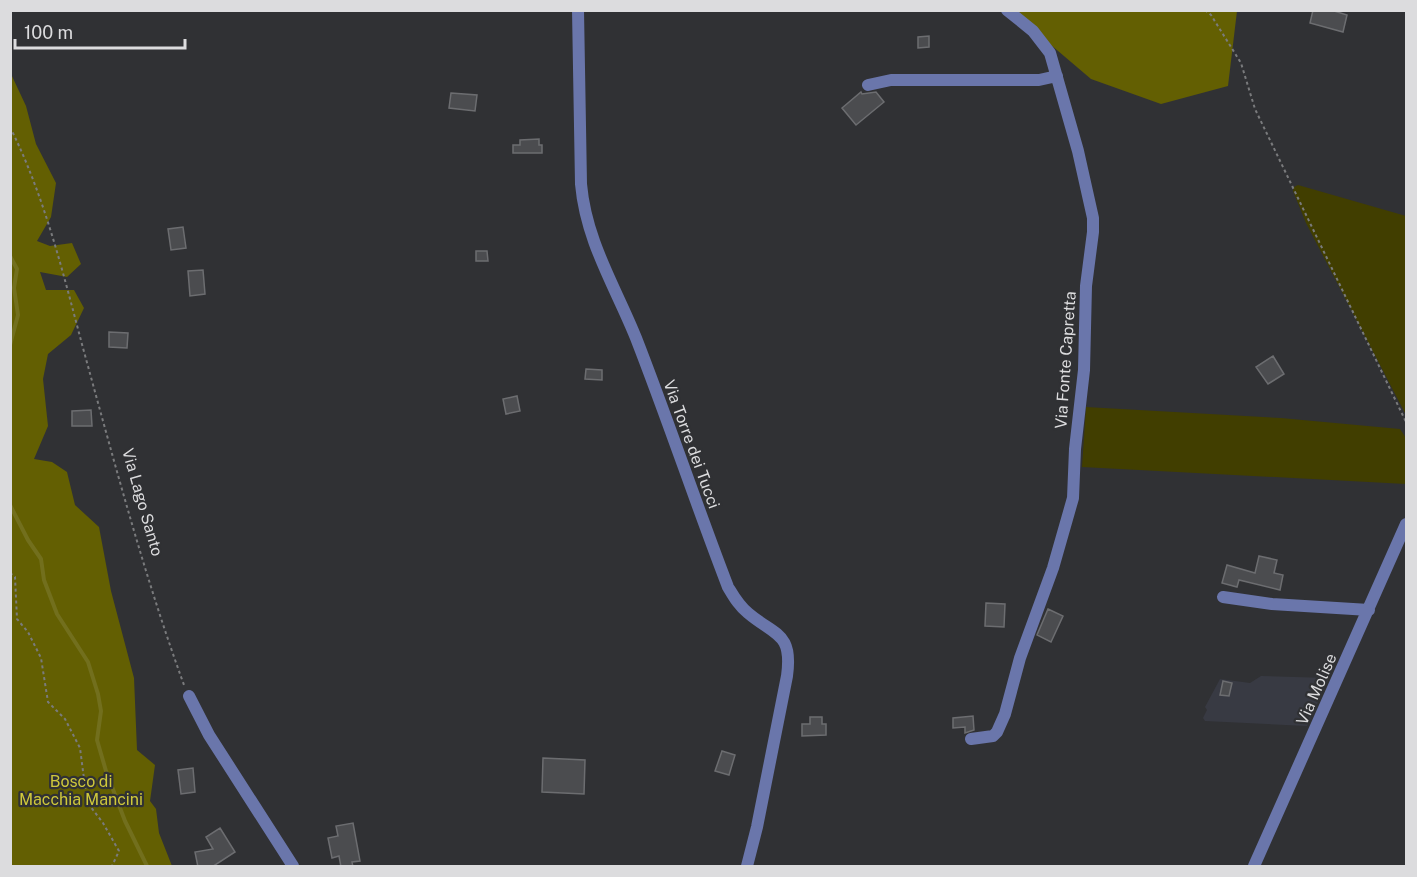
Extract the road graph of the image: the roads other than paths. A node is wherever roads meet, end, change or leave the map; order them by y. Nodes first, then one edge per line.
1 (578, 10) edge
2 (1007, 10) edge
3 (1057, 76) junction
4 (868, 86) dead end
5 (1407, 524) edge
6 (1223, 597) dead end
7 (1369, 610) junction
8 (189, 696) road end
9 (971, 739) dead end
10 (293, 867) edge
11 (747, 867) edge
12 (1254, 867) edge

1 - 11 street, Via Torre dei Tucci
2 - 3 street, Via Fonte Capretta
3 - 4 street
3 - 9 street, Via Fonte Capretta
5 - 7 street, Via Molise
6 - 7 street
7 - 12 street, Via Molise
8 - 10 street

